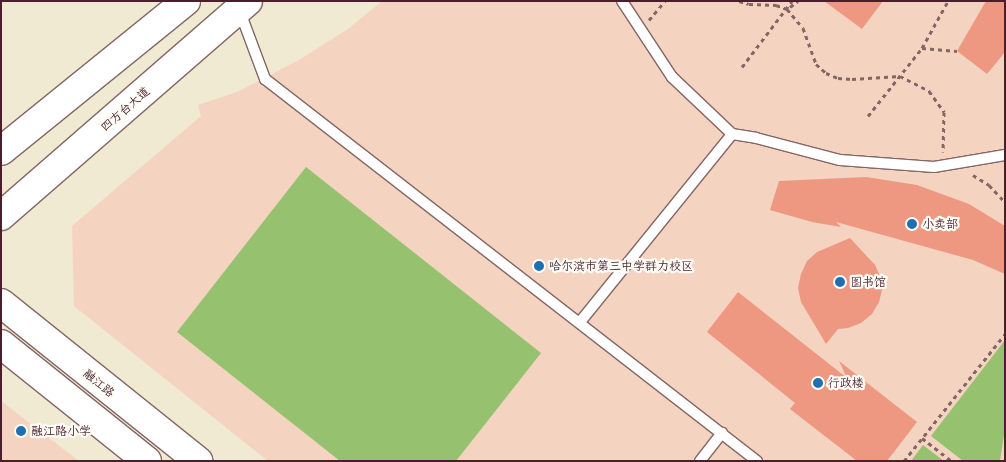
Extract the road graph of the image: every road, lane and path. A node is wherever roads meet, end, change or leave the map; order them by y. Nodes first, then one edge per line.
1 (186, 1) edge
2 (622, 1) edge
3 (665, 1) edge
4 (739, 1) edge
5 (792, 1) edge
6 (798, 1) edge
7 (948, 1) edge
8 (244, 5) edge
9 (787, 9) junction
10 (641, 29) junction
11 (922, 48) junction
12 (957, 51) dead end
13 (742, 67) dead end
14 (900, 76) junction
15 (868, 116) dead end
16 (732, 134) junction
17 (1, 151) edge
18 (1005, 156) edge
19 (956, 164) junction
20 (1005, 202) edge
21 (1, 216) edge
22 (1, 303) edge
23 (580, 322) junction
24 (1005, 334) edge
25 (1, 344) edge
26 (722, 433) junction
27 (922, 438) junction
28 (146, 461) edge
29 (198, 461) edge
30 (700, 461) edge
31 (757, 461) edge
32 (904, 461) edge
33 (951, 461) edge

1 - 17 main road
2 - 10 lane
3 - 10 path
4 - 9 path
5 - 9 path
6 - 9 path
7 - 11 path
8 - 21 main road, 四方台大道
8 - 23 lane
9 - 13 path
9 - 14 path
10 - 16 lane
11 - 12 path
11 - 14 path
14 - 15 path
14 - 19 path
16 - 19 lane
16 - 23 lane
18 - 19 lane
19 - 20 path
22 - 29 main road, 融江路
23 - 26 lane
24 - 27 path
25 - 28 main road
26 - 30 lane
26 - 31 lane
27 - 32 path
27 - 33 path

